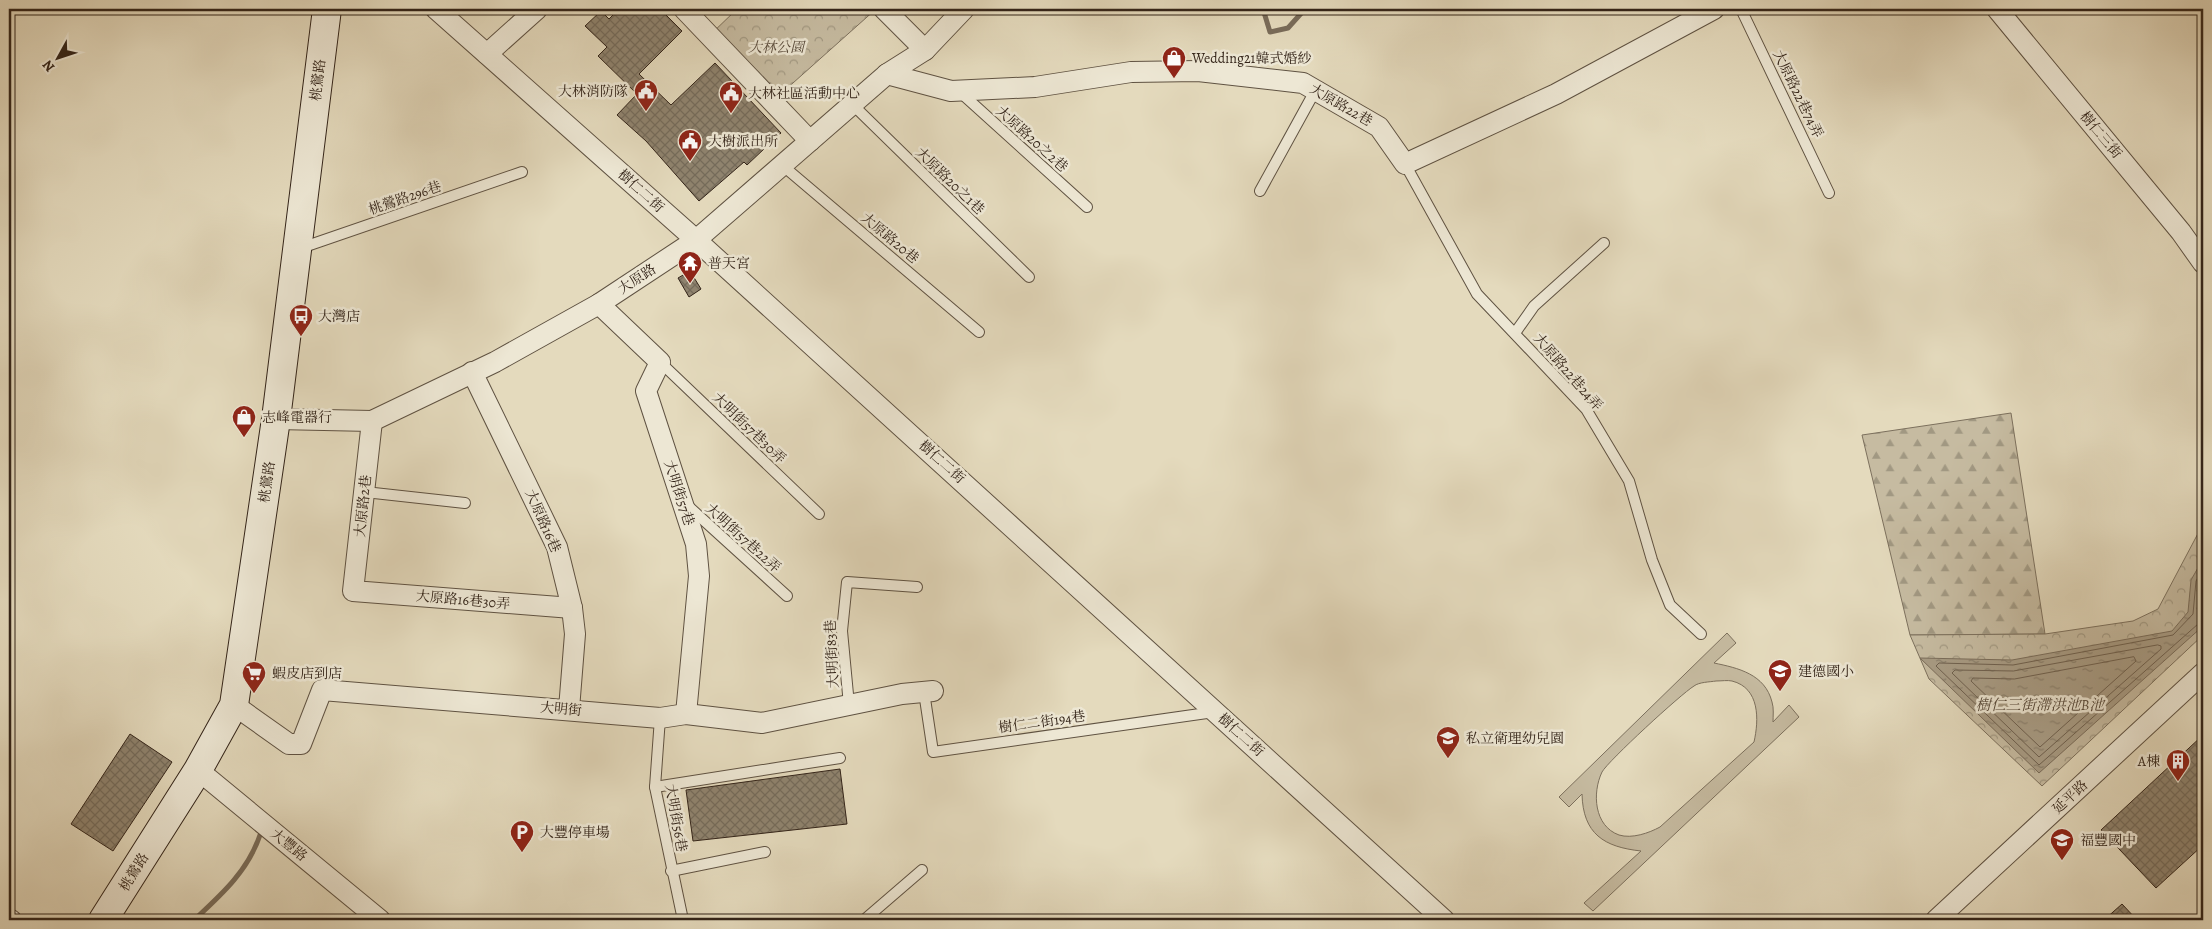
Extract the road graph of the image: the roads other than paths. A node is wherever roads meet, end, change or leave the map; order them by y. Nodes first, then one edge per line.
1 (327, 9) edge
2 (436, 9) edge
3 (537, 9) edge
4 (684, 9) edge
5 (884, 9) edge
6 (964, 9) edge
7 (1714, 9) edge
8 (1741, 9) edge
9 (1997, 9) edge
10 (925, 50) junction
11 (487, 54) junction
12 (887, 74) junction
13 (958, 91) junction
14 (1315, 91) junction
15 (852, 104) junction
16 (810, 141) junction
17 (1405, 164) junction
18 (782, 165) junction
19 (522, 172) dead end
20 (1260, 191) dead end
21 (1829, 193) dead end
22 (1087, 207) dead end
23 (696, 240) junction
24 (1604, 243) dead end
25 (297, 249) junction
26 (2203, 262) edge
27 (1029, 277) dead end
28 (599, 304) junction
29 (979, 332) dead end
30 (1515, 333) junction
31 (660, 362) junction
32 (472, 372) junction
33 (276, 419) junction
34 (372, 421) junction
35 (365, 492) junction
36 (681, 500) junction
37 (465, 503) dead end
38 (819, 514) dead end
39 (917, 587) dead end
40 (353, 591) joint
41 (787, 596) dead end
42 (572, 608) junction
43 (1700, 634) dead end
44 (2203, 672) edge
45 (928, 691) joint
46 (234, 705) junction
47 (849, 705) junction
48 (569, 709) junction
49 (1215, 712) junction
50 (686, 714) junction
51 (660, 718) junction
52 (840, 758) dead end
53 (198, 770) junction
54 (655, 787) junction
55 (765, 852) dead end
56 (922, 870) dead end
57 (671, 871) junction
58 (103, 920) edge
59 (380, 920) edge
60 (683, 920) edge
61 (864, 920) edge
62 (1444, 920) edge
63 (1936, 920) edge

1 - 25 main road, 桃鶯路
2 - 11 street, 樹仁二街
3 - 11 street
4 - 16 street
5 - 10 street
6 - 10 street, 大原路
7 - 17 street
8 - 21 lane, 大原路22巷74弄
9 - 26 street, 樹仁三街
10 - 12 street, 大原路
11 - 23 street, 樹仁二街
12 - 13 street, 大原路22巷
12 - 15 street, 大原路
13 - 14 street, 大原路22巷
13 - 22 lane, 大原路20之2巷
14 - 17 street, 大原路22巷
14 - 20 lane
15 - 16 street, 大原路
15 - 27 lane, 大原路20之1巷
16 - 18 street, 大原路
17 - 30 lane, 大原路22巷24弄
18 - 23 street, 大原路
18 - 29 lane, 大原路20巷
19 - 25 lane, 桃鶯路296巷
23 - 28 street, 大原路
23 - 49 street, 樹仁二街
24 - 30 lane
25 - 33 main road, 桃鶯路
28 - 31 street
28 - 32 street, 大原路
30 - 43 lane, 大原路22巷24弄
31 - 36 street, 大明街57巷
31 - 38 lane, 大明街57巷30弄
32 - 34 street, 大原路
32 - 42 street, 大原路16巷
33 - 34 street, 大原路
33 - 46 main road, 桃鶯路
34 - 35 street, 大原路2巷
35 - 37 lane
35 - 40 street, 大原路2巷
36 - 41 lane, 大明街57巷22弄
36 - 50 street, 大明街57巷
39 - 47 lane, 大明街83巷
40 - 42 street, 大原路16巷30弄
42 - 48 street, 大原路16巷
44 - 63 street, 延平路
45 - 47 street, 大明街
45 - 49 lane, 樹仁二街194巷
46 - 48 street, 大明街
46 - 53 main road, 桃鶯路
47 - 50 street, 大明街
48 - 51 street, 大明街
49 - 62 street, 樹仁二街
50 - 51 street, 大明街
51 - 54 lane, 大明街56巷
52 - 54 lane
53 - 58 main road, 桃鶯路
53 - 59 street, 大豐路
54 - 57 lane, 大明街56巷
55 - 57 lane
56 - 61 lane
57 - 60 lane, 大明街56巷

